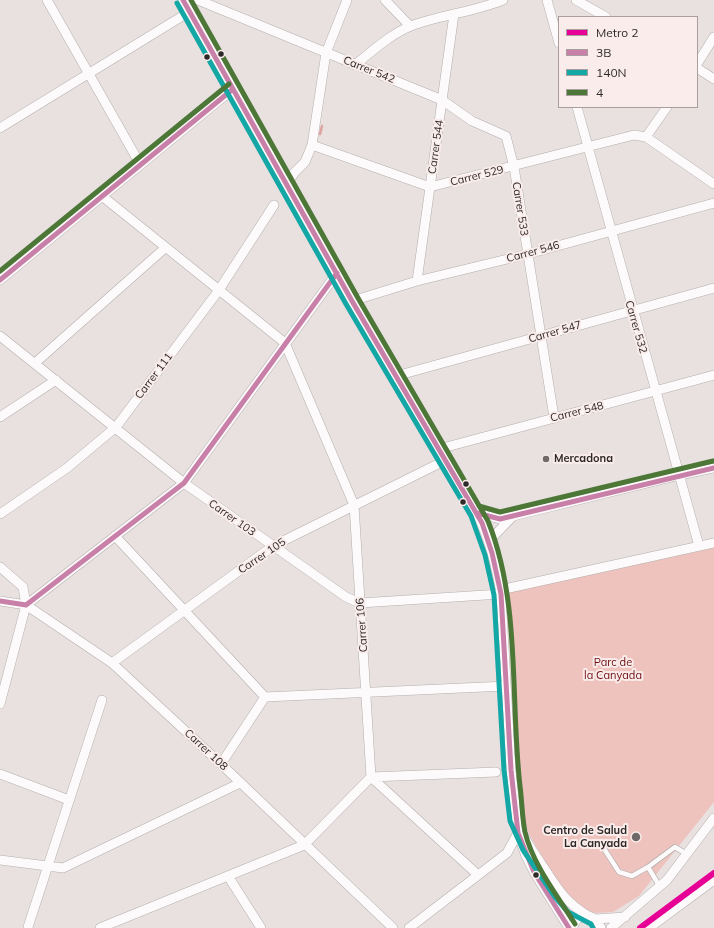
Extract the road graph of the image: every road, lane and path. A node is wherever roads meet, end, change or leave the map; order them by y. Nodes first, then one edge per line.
1 (47, 0) edge
2 (183, 0) edge
3 (198, 0) edge
4 (347, 0) edge
5 (385, 0) edge
6 (503, 0) edge
7 (547, 0) edge
8 (576, 0) edge
9 (189, 12) junction
10 (454, 14) junction
11 (604, 16) edge
12 (410, 26) junction
13 (714, 37) edge
14 (558, 39) edge
15 (326, 54) junction
16 (698, 62) edge
17 (355, 65) junction
18 (698, 69) edge
19 (89, 74) junction
20 (714, 78) edge
21 (233, 89) junction
22 (442, 100) junction
23 (577, 108) edge
24 (666, 108) edge
25 (0, 128) edge
26 (646, 137) junction
27 (312, 144) junction
28 (588, 147) junction
29 (140, 164) junction
30 (514, 167) junction
31 (714, 184) edge
32 (287, 185) junction
33 (430, 187) junction
34 (102, 196) junction
35 (714, 203) edge
36 (274, 205) dead end
37 (610, 231) junction
38 (165, 248) junction
39 (528, 254) junction
40 (337, 273) junction
41 (0, 280) edge
42 (417, 281) junction
43 (714, 288) edge
44 (219, 290) junction
45 (352, 301) junction
46 (632, 310) junction
47 (0, 336) edge
48 (540, 336) junction
49 (285, 343) junction
50 (35, 363) junction
51 (714, 375) edge
52 (396, 376) junction
53 (56, 380) junction
54 (655, 392) junction
55 (0, 417) edge
56 (554, 417) junction
57 (116, 427) junction
58 (439, 449) junction
59 (446, 460) junction
60 (714, 468) edge
61 (680, 475) junction
62 (184, 483) junction
63 (354, 505) junction
64 (477, 513) junction
65 (0, 514) edge
66 (513, 516) junction
67 (115, 536) junction
68 (490, 540) junction
69 (714, 543) edge
70 (273, 546) junction
71 (699, 546) junction
72 (0, 567) edge
73 (500, 592) junction
74 (0, 600) edge
75 (360, 603) junction
76 (26, 605) junction
77 (184, 610) junction
78 (112, 662) junction
79 (506, 686) junction
80 (366, 693) junction
81 (265, 698) junction
82 (102, 700) dead end
83 (0, 704) edge
84 (221, 764) junction
85 (496, 772) dead end
86 (0, 774) edge
87 (371, 777) junction
88 (240, 783) junction
89 (69, 800) junction
90 (714, 818) edge
91 (517, 819) junction
92 (518, 833) junction
93 (601, 844) dead end
94 (304, 845) junction
95 (507, 853) junction
96 (688, 855) junction
97 (526, 856) junction
98 (0, 860) edge
99 (48, 867) junction
100 (648, 867) junction
101 (478, 875) junction
102 (228, 876) junction
103 (714, 880) edge
104 (660, 887) junction
105 (587, 916) junction
106 (625, 918) junction
107 (596, 919) junction
108 (26, 928) edge
109 (100, 928) edge
110 (261, 928) edge
111 (393, 928) edge
112 (409, 928) edge
113 (569, 928) edge
114 (572, 928) edge
115 (600, 928) edge
116 (611, 928) edge
117 (649, 928) edge

1 - 19 street
2 - 9 street
3 - 15 street, Carrer 542
4 - 15 street
5 - 12 street
6 - 10 street
7 - 14 street
8 - 11 street
9 - 19 street
9 - 21 street
10 - 12 street
10 - 22 street, Carrer 544
12 - 17 street
13 - 16 street
15 - 17 street, Carrer 542
15 - 27 street
17 - 22 street, Carrer 542
18 - 20 street
19 - 25 street
19 - 29 street
21 - 29 street
21 - 32 street
22 - 30 street, Carrer 542
22 - 33 street, Carrer 544
23 - 28 street, Carrer 532
24 - 26 street
26 - 28 street, Carrer 529
26 - 31 street
27 - 32 street
27 - 33 street
28 - 30 street, Carrer 529
28 - 37 street, Carrer 532
29 - 34 street
30 - 33 street, Carrer 529
30 - 39 street, Carrer 533
32 - 40 street
33 - 42 street, Carrer 544
34 - 38 street
34 - 41 street
35 - 37 street, Carrer 546
36 - 44 street, Carrer 111
37 - 39 street, Carrer 546
37 - 46 street, Carrer 532
38 - 44 street
38 - 50 street
39 - 42 street, Carrer 546
39 - 48 street, Carrer 533
40 - 45 street
40 - 49 street
42 - 45 street, Carrer 546
43 - 46 street, Carrer 547
44 - 49 street
44 - 57 street, Carrer 111
45 - 52 street
46 - 48 street, Carrer 547
46 - 54 street, Carrer 532
47 - 50 street, Carrer 103
48 - 52 street, Carrer 547
48 - 56 street, Carrer 533
49 - 62 street
49 - 63 street, Carrer 106
50 - 53 street, Carrer 103
51 - 54 street, Carrer 548
52 - 58 street
53 - 55 street
53 - 57 street, Carrer 103
54 - 56 street, Carrer 548
54 - 61 street, Carrer 532
56 - 58 street, Carrer 548
57 - 62 street, Carrer 103
57 - 65 street, Carrer 111
58 - 59 street
59 - 63 street, Carrer 105
59 - 64 street
60 - 61 street
61 - 66 street
61 - 71 street, Carrer 532
62 - 67 street
62 - 70 street, Carrer 103
63 - 70 street, Carrer 105
63 - 75 street, Carrer 106
64 - 66 street
64 - 68 street
66 - 68 street
67 - 76 street
67 - 77 street
68 - 73 street
69 - 71 street, Carrer 103
70 - 75 street, Carrer 103
70 - 77 street, Carrer 105
71 - 73 street, Carrer 103
72 - 76 street
73 - 75 street, Carrer 103
73 - 79 street
74 - 76 street, Carrer 108
75 - 80 street, Carrer 106
76 - 78 street, Carrer 108
76 - 83 street
77 - 78 street, Carrer 105
77 - 81 street
78 - 84 street, Carrer 108
79 - 80 street
79 - 91 street
80 - 81 street
80 - 87 street, Carrer 106
81 - 84 street
82 - 89 street
84 - 88 street, Carrer 108
85 - 87 street
86 - 89 street
87 - 94 street
87 - 101 street
88 - 94 street, Carrer 108
88 - 99 street
89 - 99 street
90 - 96 street
91 - 92 street
91 - 105 street
92 - 95 street
92 - 97 street
93 - 100 lane
94 - 102 street
94 - 111 street, Carrer 108
95 - 97 street
95 - 101 street
96 - 100 lane
96 - 104 street
97 - 113 street
98 - 99 street
99 - 108 street
100 - 104 lane
101 - 112 street
102 - 109 street
102 - 110 street
103 - 117 street
104 - 106 street
105 - 107 street
105 - 114 street
106 - 107 street
106 - 116 street
107 - 115 street

